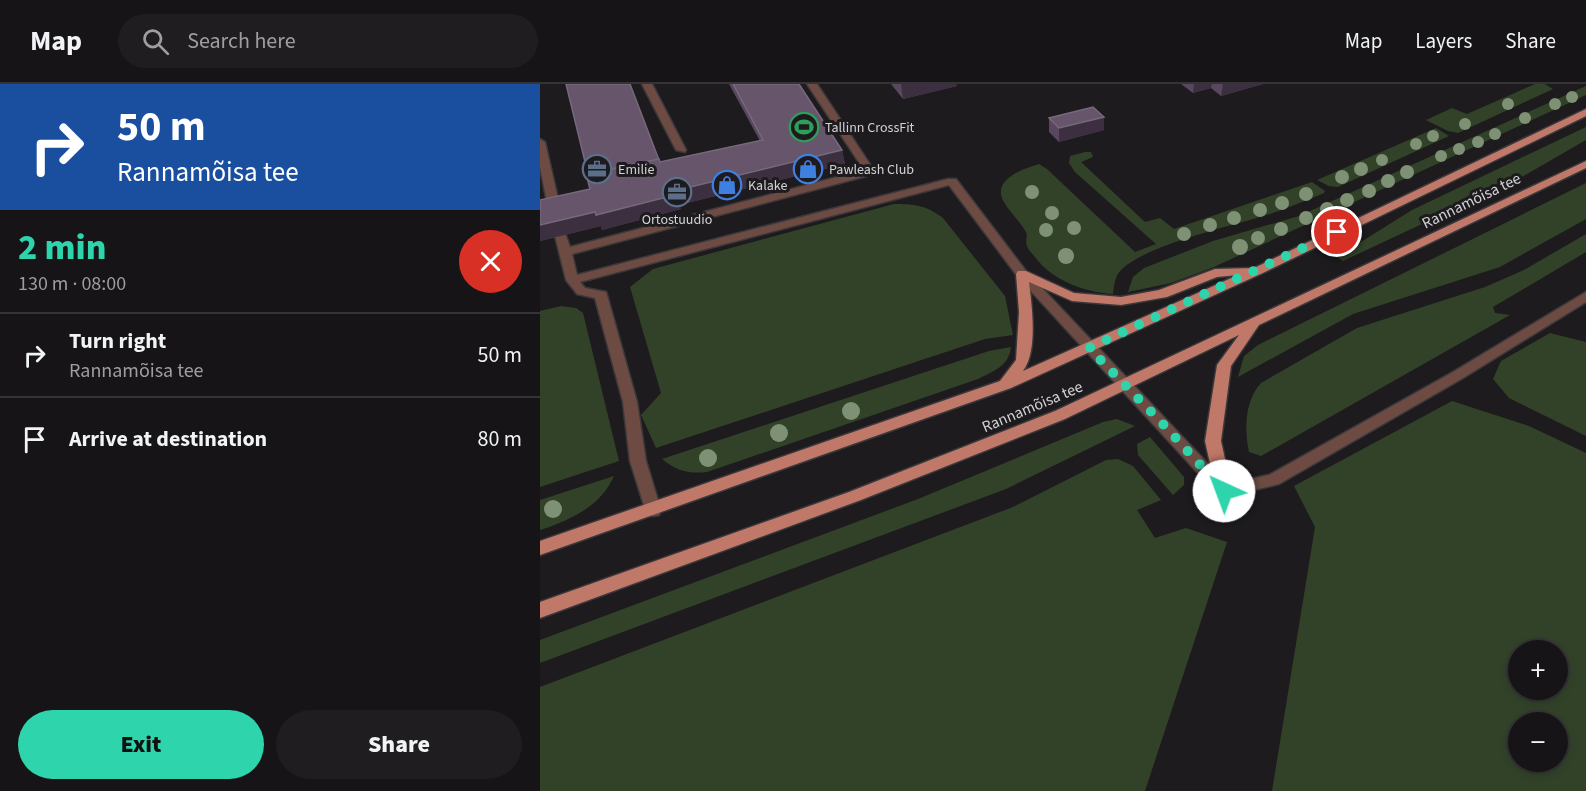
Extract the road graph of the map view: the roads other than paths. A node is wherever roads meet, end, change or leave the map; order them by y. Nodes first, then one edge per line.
1 (647, 84) edge
2 (812, 84) edge
3 (1586, 112) edge
4 (540, 142) edge
5 (681, 150) dead end
6 (1586, 153) edge
7 (1586, 164) edge
8 (1542, 186) junction
9 (555, 212) edge
10 (561, 236) edge
11 (565, 252) junction
12 (1261, 269) junction
13 (1022, 274) junction
14 (572, 280) junction
15 (1586, 296) edge
16 (1256, 323) junction
17 (1089, 348) junction
18 (1006, 384) junction
19 (1123, 385) junction
20 (1224, 491) junction
21 (653, 510) junction
22 (540, 548) edge
23 (540, 610) edge

1 - 5 street
2 - 11 street
3 - 12 main road, Rannamõisa tee
4 - 9 street
6 - 8 main road
7 - 8 main road, Rannamõisa tee
8 - 16 main road, Rannamõisa tee
10 - 11 street
11 - 14 street
12 - 13 main road
12 - 17 main road, Rannamõisa tee
13 - 14 street
13 - 17 street
13 - 18 main road
14 - 21 street
15 - 20 street
16 - 19 main road, Rannamõisa tee
16 - 20 main road
17 - 18 main road, Rannamõisa tee
17 - 19 street
18 - 21 main road, Rannamõisa tee
19 - 20 street
19 - 23 main road, Rannamõisa tee
21 - 22 main road, Rannamõisa tee

